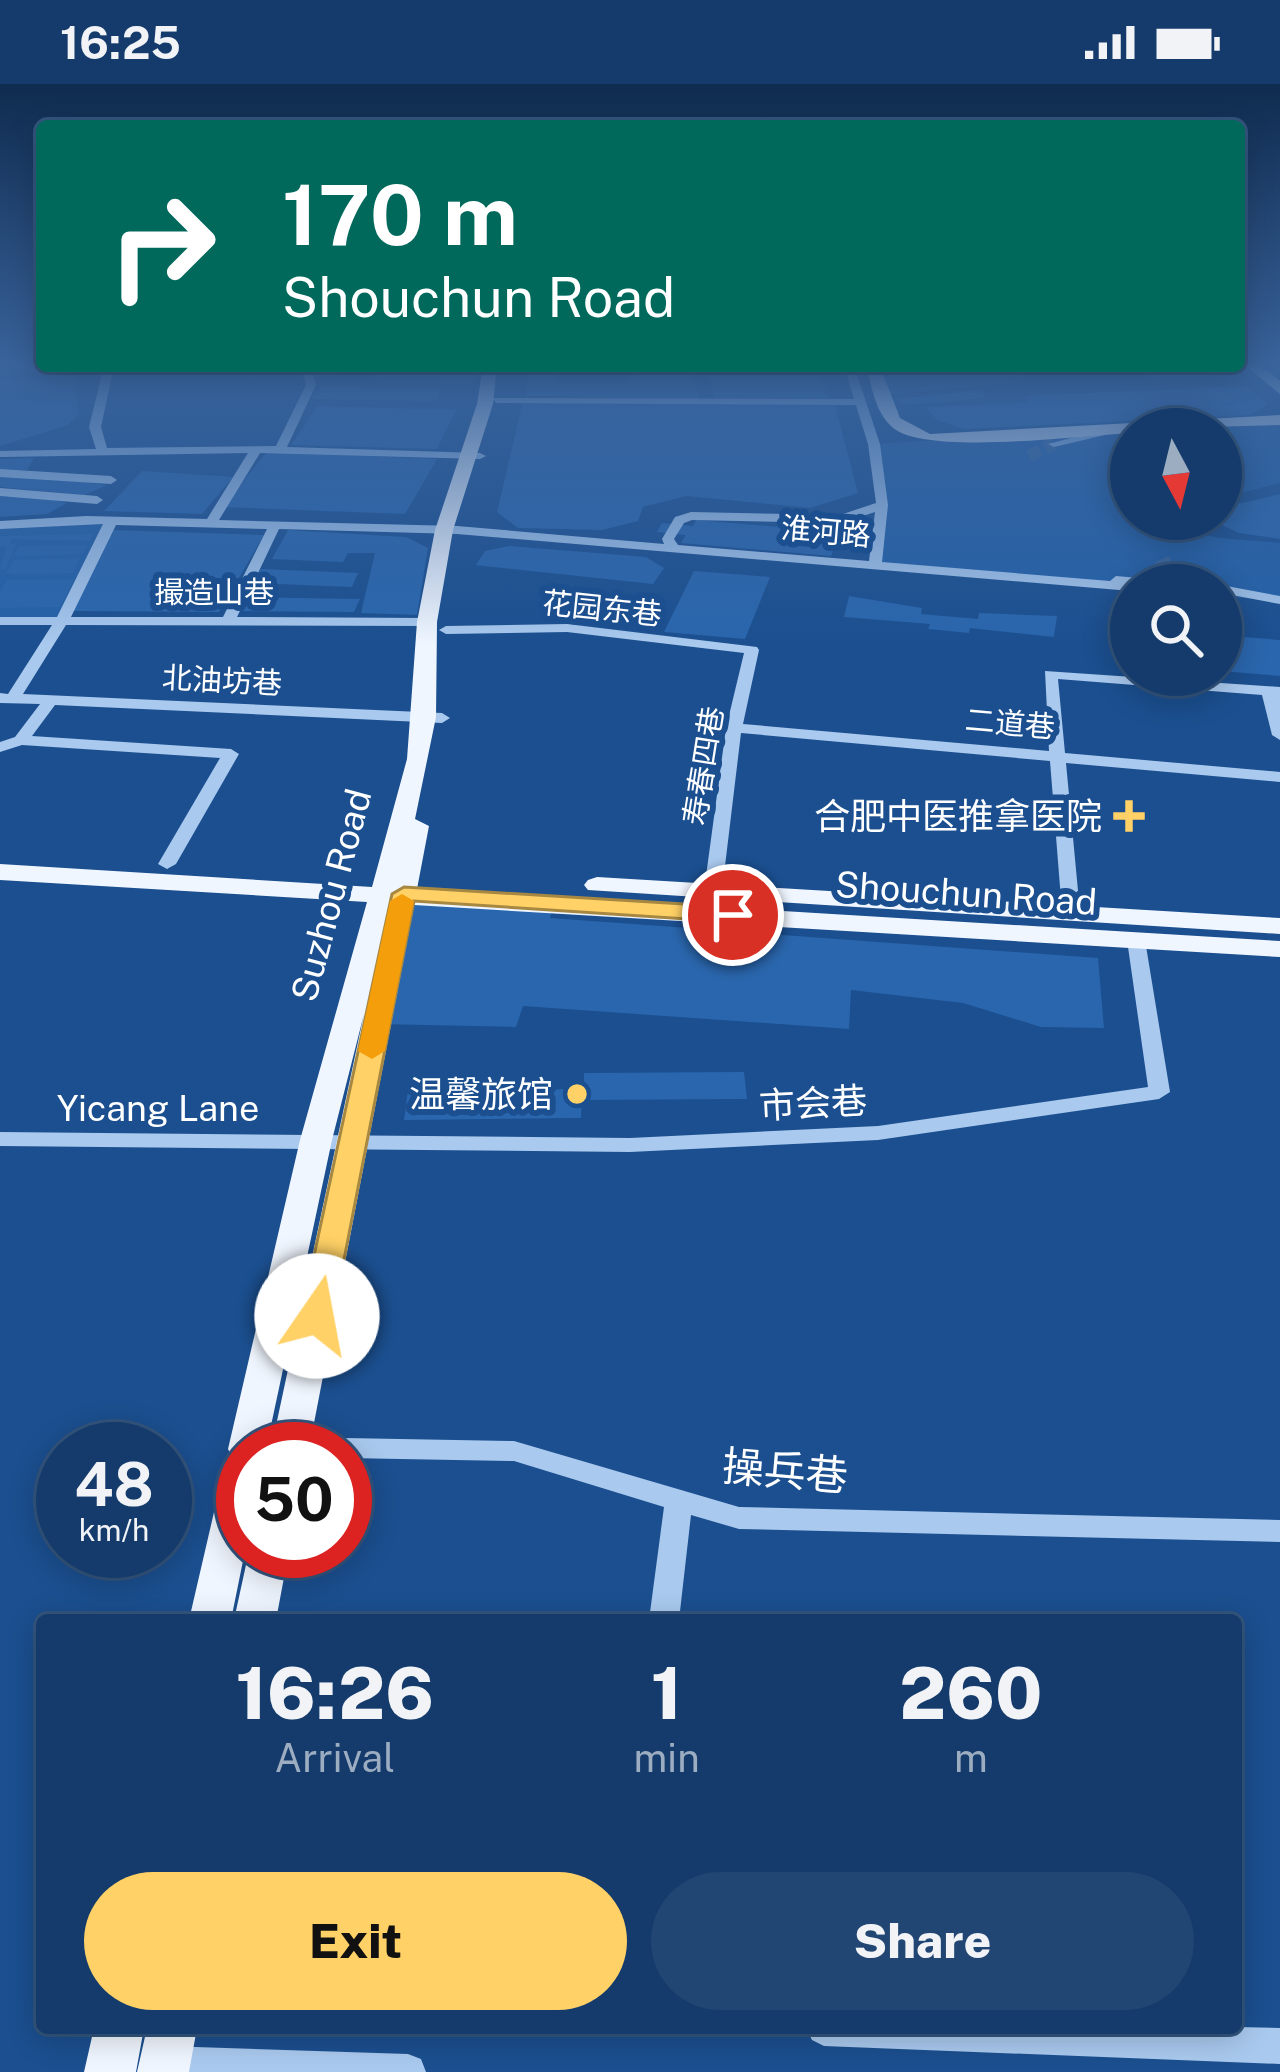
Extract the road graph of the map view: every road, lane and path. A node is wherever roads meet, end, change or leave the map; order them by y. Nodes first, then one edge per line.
1 (139, 459) edge
2 (250, 459) edge
3 (472, 459) edge
4 (876, 459) edge
5 (0, 473) edge
6 (122, 474) junction
7 (0, 492) edge
8 (97, 500) junction
9 (882, 505) junction
10 (86, 520) junction
11 (111, 520) junction
12 (212, 524) junction
13 (0, 525) edge
14 (275, 526) junction
15 (451, 530) junction
16 (672, 546) junction
17 (875, 563) junction
18 (1110, 579) edge
19 (1082, 583) junction
20 (1110, 585) edge
21 (1242, 595) edge
22 (1280, 601) edge
23 (62, 620) junction
24 (229, 620) junction
25 (0, 621) edge
26 (436, 626) junction
27 (752, 650) joint
28 (1110, 676) edge
29 (1242, 686) edge
30 (1275, 691) edge
31 (7, 698) edge
32 (51, 700) junction
33 (434, 718) junction
34 (734, 728) junction
35 (1280, 735) edge
36 (21, 740) junction
37 (0, 746) edge
38 (1056, 755) junction
39 (1280, 777) edge
40 (0, 855) edge
41 (167, 864) junction
42 (0, 872) edge
43 (394, 884) junction
44 (712, 891) junction
45 (1071, 912) junction
46 (1280, 926) edge
47 (1136, 940) junction
48 (1280, 949) edge
49 (0, 1139) edge
50 (316, 1140) junction
51 (354, 1141) junction
52 (254, 1422) edge
53 (295, 1422) edge
54 (372, 1449) edge
55 (679, 1500) junction
56 (1280, 1532) edge
57 (219, 1578) edge
58 (264, 1578) edge
59 (211, 1614) edge
60 (256, 1614) edge
61 (665, 1614) edge
62 (118, 2034) edge
63 (976, 2034) edge
64 (1280, 2046) edge
65 (167, 2055) edge
66 (110, 2072) edge
67 (408, 2072) edge

1 - 6 street
2 - 12 street
3 - 15 main road, Suzhou Road
4 - 9 street
5 - 6 street
6 - 8 street
7 - 8 street
8 - 10 street
9 - 16 street
9 - 17 street
10 - 11 street, 淮河路
10 - 13 street, 淮河路
11 - 12 street, 淮河路
11 - 23 street
12 - 14 street, 淮河路
14 - 15 street, 淮河路
14 - 24 street
15 - 16 street, 淮河路
15 - 26 main road, Suzhou Road
16 - 17 street, 淮河路
17 - 19 street, 淮河路
18 - 19 street
19 - 20 street, 淮河路
21 - 22 street
23 - 24 street, 撮造山巷
23 - 25 street, 撮造山巷
23 - 31 street
24 - 26 street, 撮造山巷
26 - 27 street, 花园东巷
26 - 33 main road, Suzhou Road
27 - 34 street, 寿春四巷
28 - 38 street
29 - 30 street
30 - 35 street
31 - 32 street, 北油坊巷
32 - 33 street, 北油坊巷
32 - 36 street
33 - 43 main road, Suzhou Road
34 - 38 street, 二道巷
34 - 44 street, 寿春四巷
36 - 37 street
36 - 41 street
38 - 39 street, 二道巷
38 - 45 street
40 - 41 main road, Shouchun Road
41 - 43 main road, Shouchun Road
42 - 43 main road, Shouchun Road
43 - 44 main road, Shouchun Road
43 - 47 main road, Shouchun Road
43 - 50 main road, Suzhou Road
43 - 51 main road, Suzhou Road
44 - 45 main road, Shouchun Road
45 - 46 main road, Shouchun Road
47 - 48 main road, Shouchun Road
47 - 51 street, 市会巷
49 - 50 street, Yicang Lane
50 - 51 street, 市会巷
50 - 52 main road, Suzhou Road
51 - 53 main road, Suzhou Road
54 - 55 street, 操兵巷
55 - 56 street, 操兵巷
55 - 61 street
57 - 59 main road
58 - 60 main road
62 - 66 main road
63 - 64 street
65 - 67 street

